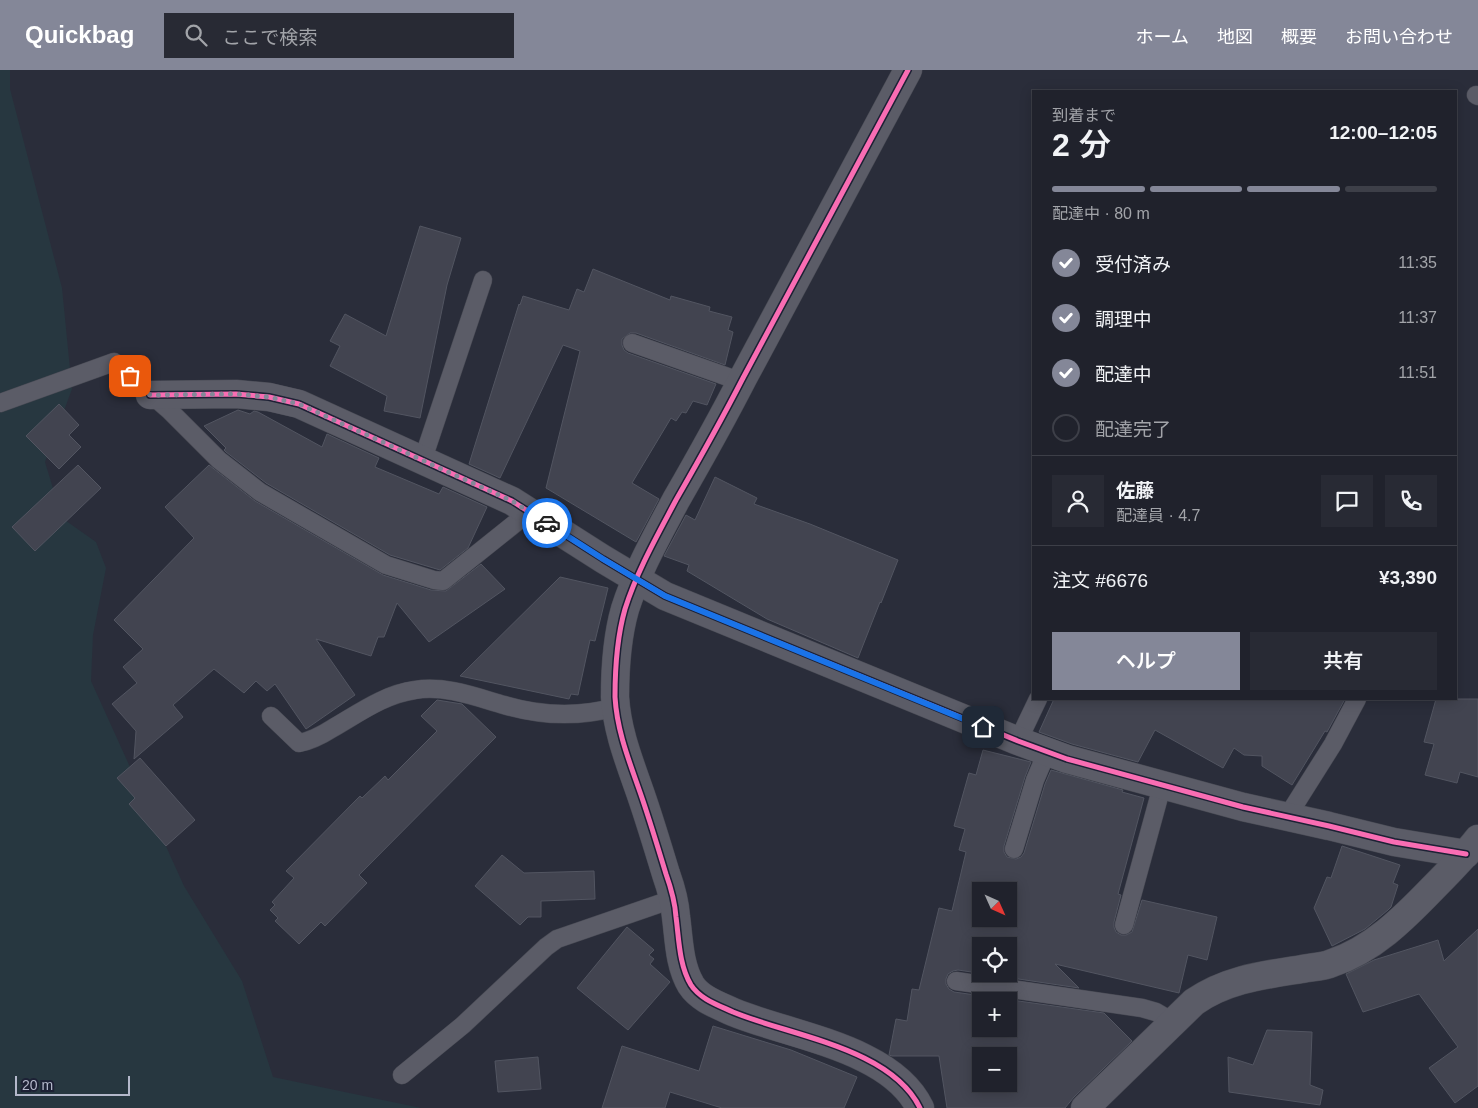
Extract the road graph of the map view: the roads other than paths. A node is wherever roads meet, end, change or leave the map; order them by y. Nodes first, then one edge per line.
1 (908, 70) edge
2 (483, 280) dead end
3 (632, 343) dead end
4 (742, 382) junction
5 (150, 395) junction
6 (0, 403) edge
7 (421, 459) junction
8 (533, 514) junction
9 (637, 578) junction
10 (1038, 700) edge
11 (1356, 700) edge
12 (616, 707) junction
13 (271, 716) dead end
14 (1018, 741) junction
15 (1047, 752) junction
16 (1162, 786) junction
17 (1287, 817) junction
18 (1472, 846) edge
19 (1014, 849) dead end
20 (673, 899) junction
21 (1124, 925) dead end
22 (956, 981) dead end
23 (1173, 1022) junction
24 (402, 1075) dead end
25 (920, 1108) edge
26 (1085, 1108) edge

1 - 4 street
2 - 7 lane
3 - 4 lane
4 - 9 street
5 - 6 lane
5 - 7 street
5 - 8 lane
7 - 8 street
8 - 9 street
9 - 12 street
9 - 14 street
10 - 14 lane
11 - 17 lane
12 - 13 lane
12 - 20 street
14 - 15 street
15 - 16 street
15 - 19 lane
16 - 17 street
16 - 21 lane
17 - 18 street
18 - 23 street
20 - 24 lane
20 - 25 street
22 - 23 lane
23 - 26 street

